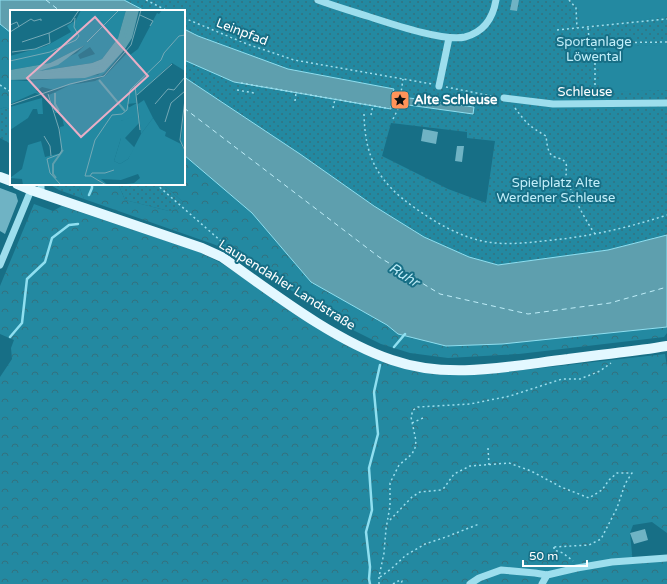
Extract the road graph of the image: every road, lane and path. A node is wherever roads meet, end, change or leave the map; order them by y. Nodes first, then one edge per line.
1 (146, 0) edge
2 (318, 0) edge
3 (496, 0) edge
4 (569, 0) edge
5 (166, 10) edge
6 (185, 18) edge
7 (667, 19) edge
8 (588, 27) junction
9 (577, 28) junction
10 (557, 30) dead end
11 (449, 38) junction
12 (667, 42) edge
13 (590, 43) junction
14 (595, 43) junction
15 (590, 48) dead end
16 (402, 79) junction
17 (241, 83) dead end
18 (0, 85) edge
19 (439, 86) junction
20 (237, 90) dead end
21 (10, 91) edge
22 (595, 91) dead end
23 (296, 92) junction
24 (254, 93) dead end
25 (334, 98) junction
26 (506, 98) junction
27 (295, 101) dead end
28 (667, 103) edge
29 (373, 106) junction
30 (333, 108) dead end
31 (386, 108) dead end
32 (364, 114) dead end
33 (371, 115) dead end
34 (393, 119) dead end
35 (0, 177) edge
36 (10, 181) edge
37 (21, 185) edge
38 (157, 185) edge
39 (38, 189) edge
40 (667, 215) edge
41 (596, 234) junction
42 (222, 257) junction
43 (0, 265) edge
44 (667, 346) edge
45 (616, 361) dead end
46 (423, 418) dead end
47 (412, 423) junction
48 (488, 448) dead end
49 (490, 465) junction
50 (388, 521) junction
51 (479, 524) dead end
52 (667, 558) edge
53 (577, 568) junction
54 (547, 575) junction
55 (379, 577) junction
56 (379, 584) edge
57 (393, 584) edge
58 (401, 584) edge
59 (470, 584) edge
60 (542, 584) edge

1 - 5 path
2 - 11 street
3 - 11 street
4 - 9 path
6 - 16 path, Leinpfad
7 - 8 path
8 - 9 path
8 - 13 path
9 - 10 path
11 - 19 street
12 - 14 path
13 - 14 path
13 - 15 path
14 - 22 path
16 - 19 path, Leinpfad
16 - 34 path
17 - 23 path
18 - 21 path
19 - 26 path, Leinpfad
20 - 24 path
23 - 25 path
23 - 27 path
25 - 29 path
25 - 30 path
26 - 28 street, Schleuse
26 - 41 path
29 - 31 path
29 - 33 path
32 - 41 path
35 - 36 main road
37 - 39 main road, Laupendahler Landstraße
38 - 42 path
39 - 42 main road, Laupendahler Landstraße
39 - 43 street
40 - 41 path
42 - 44 main road, Laupendahler Landstraße
45 - 47 path
46 - 47 path
47 - 50 path
48 - 49 path
49 - 50 path
49 - 53 path
50 - 55 path
51 - 55 path
52 - 53 street
53 - 54 street
54 - 59 street
54 - 60 street
55 - 56 path
57 - 58 path

